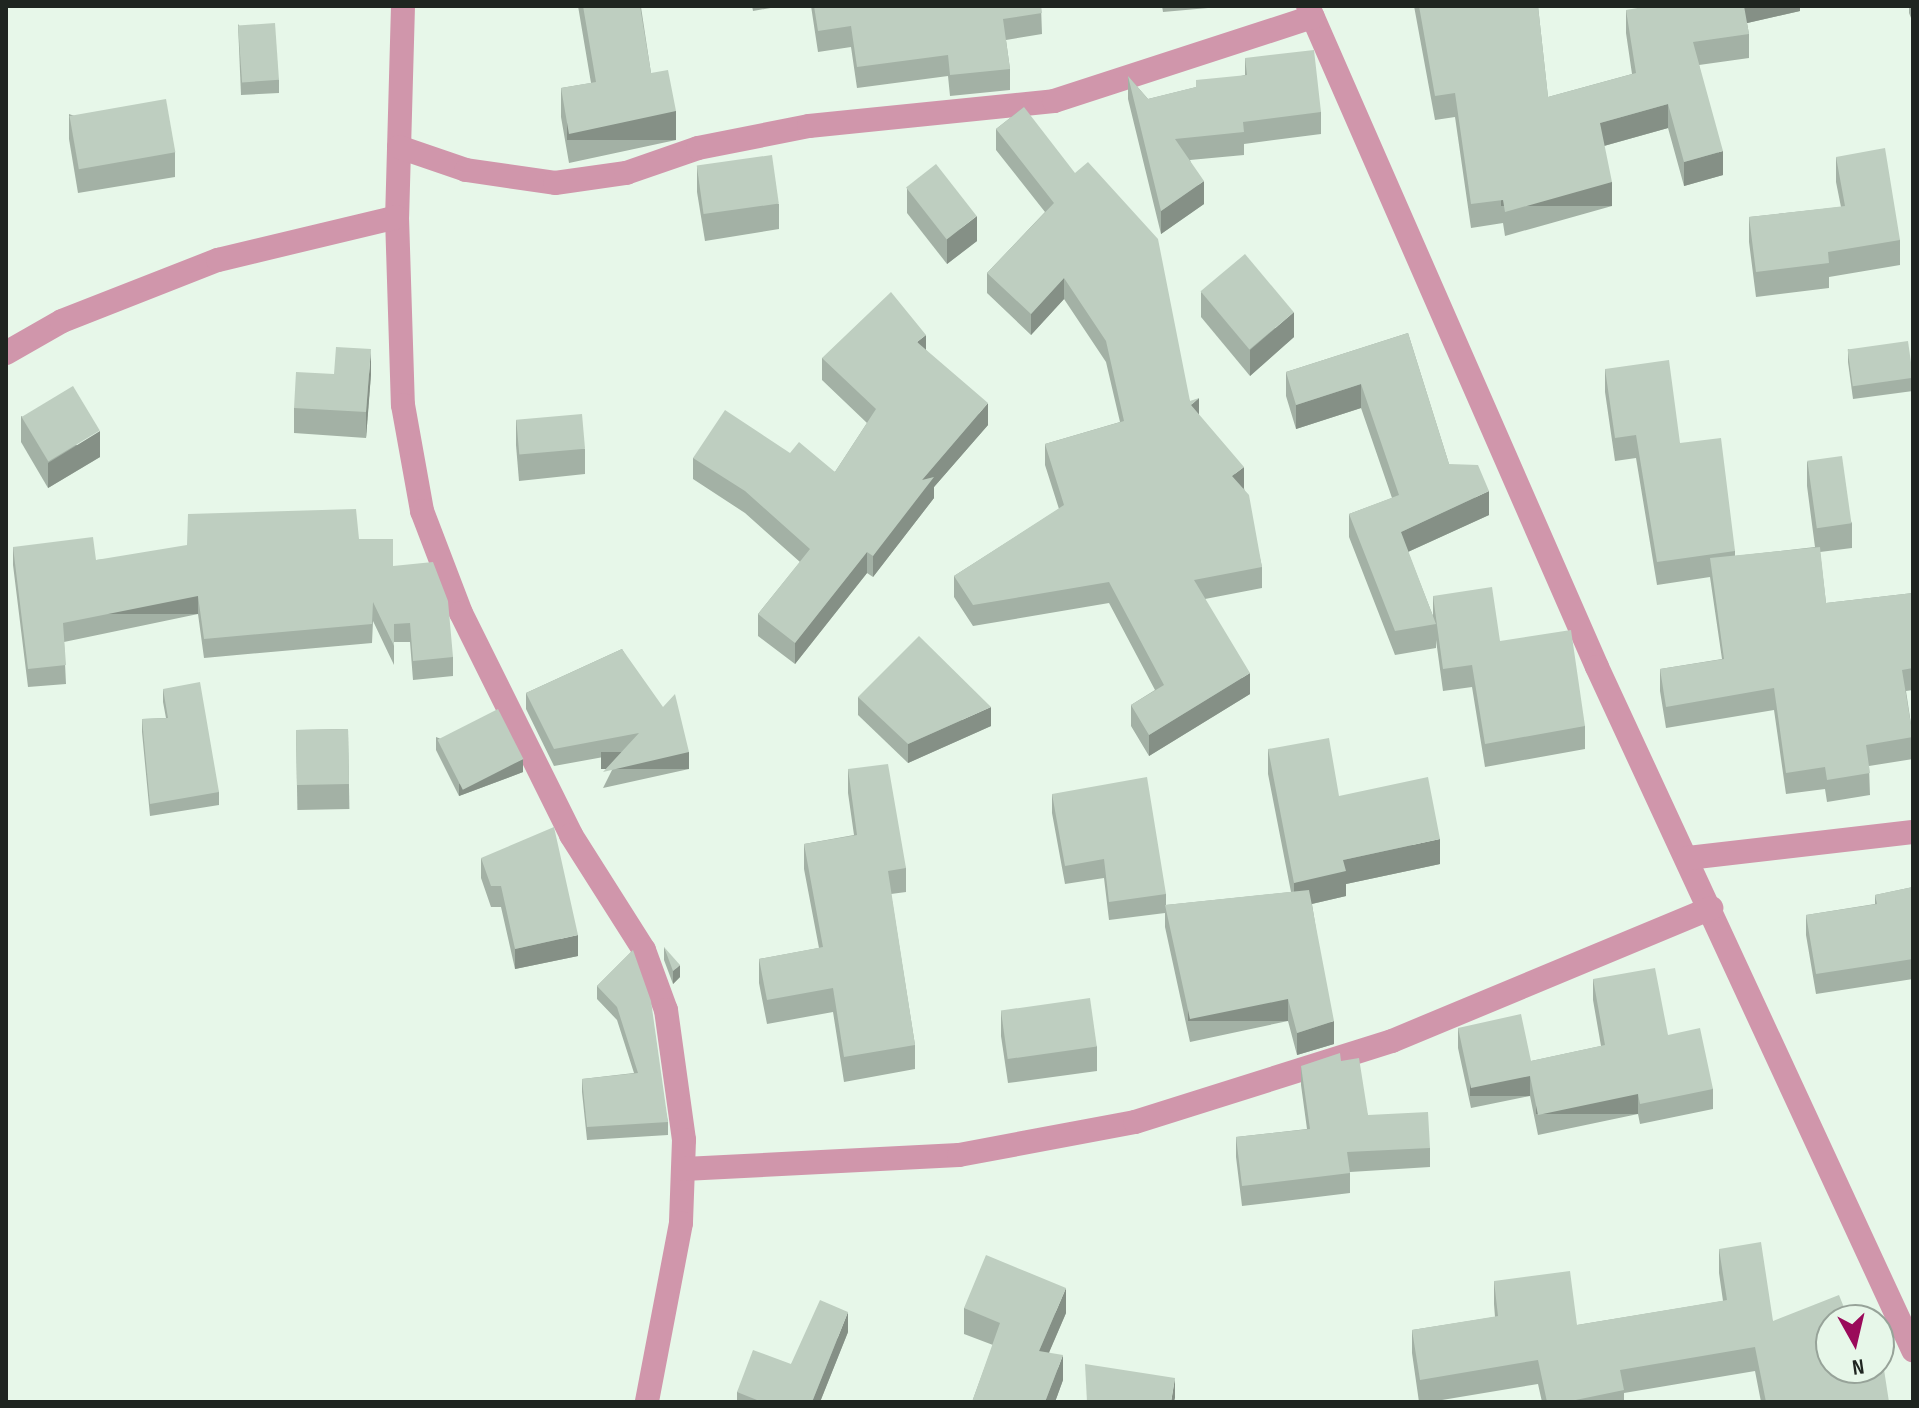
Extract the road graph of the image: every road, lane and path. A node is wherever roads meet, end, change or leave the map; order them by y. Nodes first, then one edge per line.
1 (403, 6) edge
2 (1310, 11) edge
3 (399, 147) junction
4 (397, 217) junction
5 (6, 353) edge
6 (1913, 832) edge
7 (1688, 858) junction
8 (1711, 908) junction
9 (684, 1169) junction
10 (1913, 1350) edge
11 (647, 1402) edge

1 - 3 street
2 - 3 street
2 - 7 street
3 - 4 street
4 - 5 street
4 - 9 street
6 - 7 street
7 - 8 street
8 - 9 street
8 - 10 street
9 - 11 street

